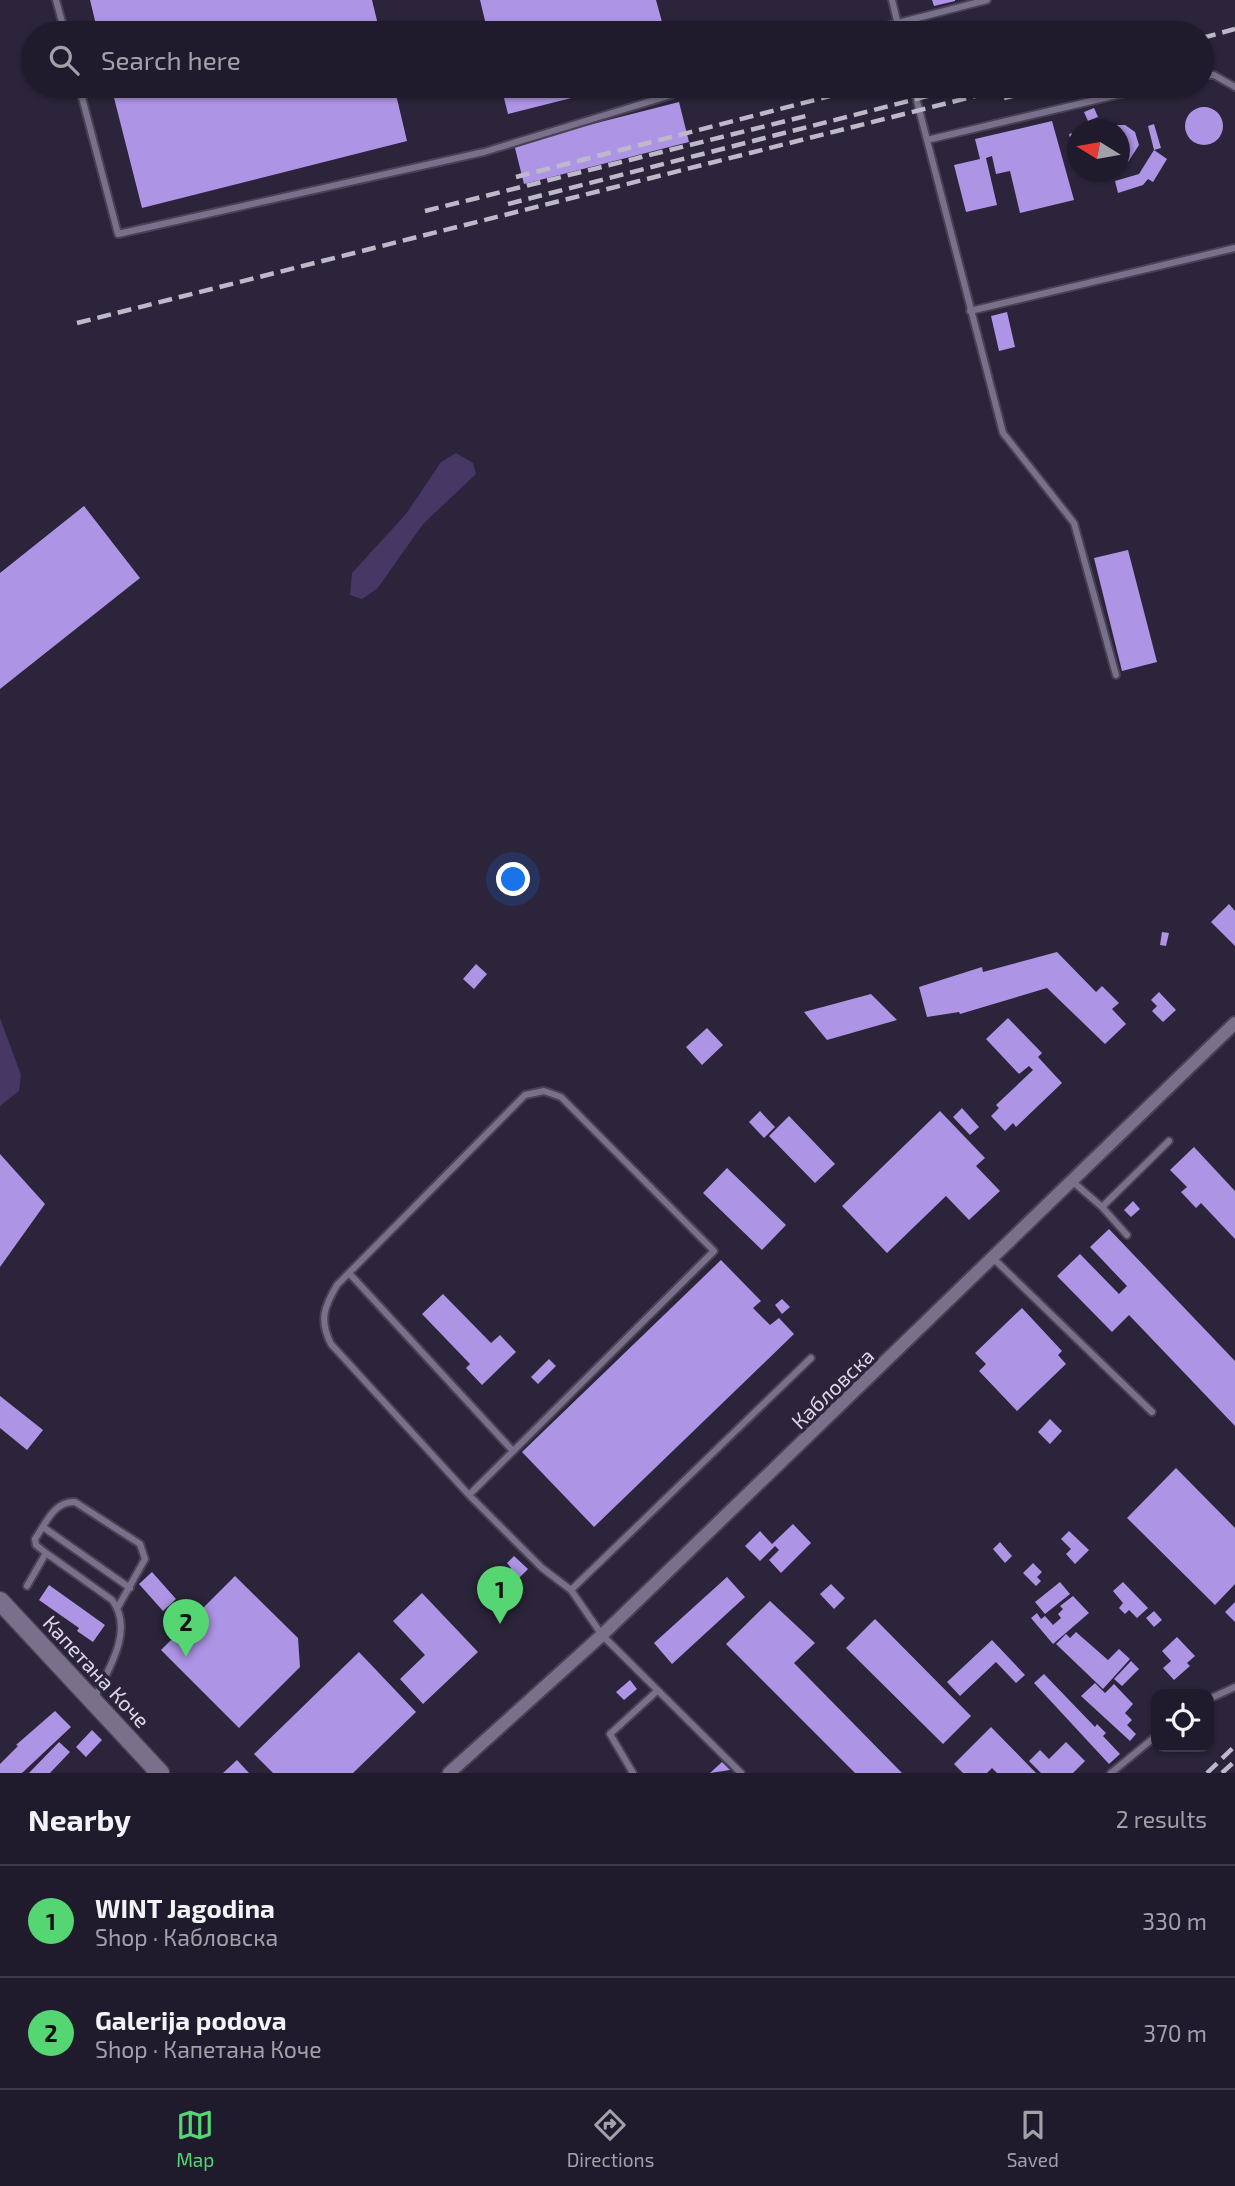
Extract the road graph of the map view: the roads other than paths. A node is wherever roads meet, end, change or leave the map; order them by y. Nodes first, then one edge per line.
1 (56, 0) edge
2 (892, 0) edge
3 (987, 0) edge
4 (62, 21) edge
5 (897, 21) edge
6 (906, 21) edge
7 (1214, 75) edge
8 (1235, 87) edge
9 (82, 98) edge
10 (661, 98) edge
11 (916, 98) edge
12 (1104, 98) edge
13 (927, 140) junction
14 (1235, 248) edge
15 (970, 311) junction
16 (1116, 676) dead end
17 (1235, 1023) edge
18 (1169, 1141) dead end
19 (1072, 1181) junction
20 (1102, 1207) junction
21 (1127, 1235) dead end
22 (994, 1259) junction
23 (349, 1273) junction
24 (811, 1357) dead end
25 (1152, 1412) dead end
26 (513, 1451) junction
27 (469, 1495) junction
28 (43, 1527) junction
29 (46, 1553) junction
30 (27, 1586) dead end
31 (130, 1588) junction
32 (571, 1590) junction
33 (0, 1601) edge
34 (118, 1607) junction
35 (602, 1635) junction
36 (1235, 1687) edge
37 (657, 1691) junction
38 (1214, 1697) edge
39 (93, 1701) junction
40 (1151, 1740) edge
41 (160, 1773) edge
42 (449, 1773) edge
43 (633, 1773) edge
44 (741, 1773) edge
45 (1111, 1773) edge

1 - 4 lane
2 - 5 lane
3 - 6 lane
7 - 8 lane
9 - 10 lane
11 - 13 lane
12 - 13 lane
13 - 15 lane
14 - 15 lane
15 - 16 lane
17 - 19 street, Кабловска
18 - 20 lane
19 - 20 lane
19 - 22 street, Кабловска
20 - 21 lane
22 - 25 lane
22 - 35 street, Кабловска
23 - 26 lane
23 - 26 lane
23 - 27 lane
24 - 32 lane
26 - 27 lane
27 - 32 lane
28 - 29 lane
28 - 31 lane
28 - 31 lane
29 - 30 lane
29 - 34 lane
31 - 34 lane
32 - 35 lane
33 - 39 main road, Капетана Коче
34 - 39 lane
35 - 37 lane
35 - 42 street, Кабловска
36 - 38 lane
37 - 43 lane
37 - 44 lane
39 - 41 main road, Капетана Коче
40 - 45 lane

